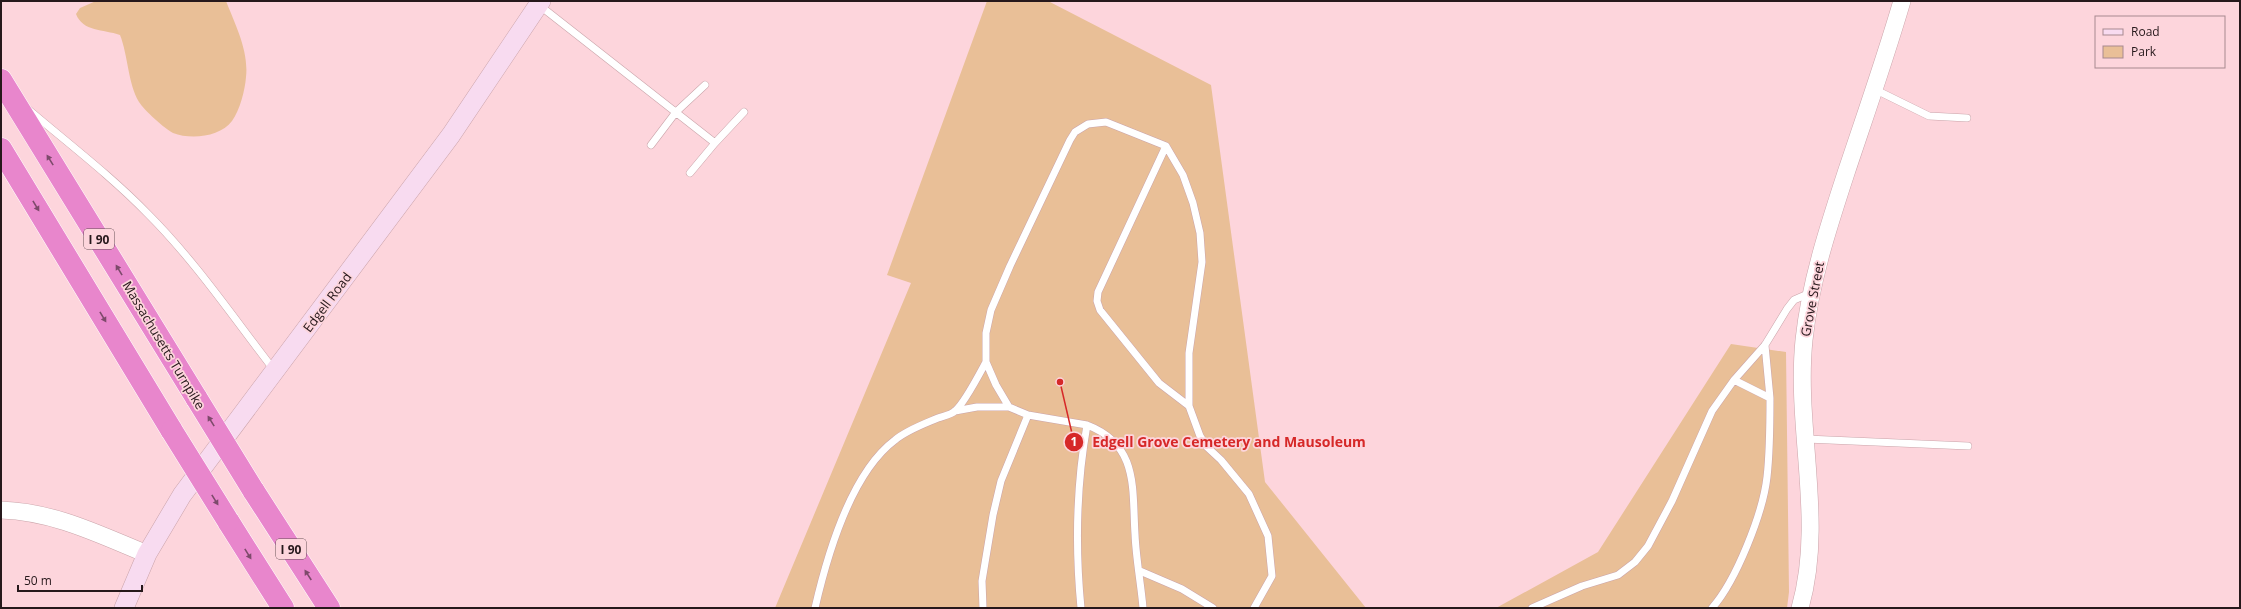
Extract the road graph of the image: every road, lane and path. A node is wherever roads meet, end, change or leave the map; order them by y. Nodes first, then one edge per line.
1 (1902, 1) edge
2 (540, 3) edge
3 (705, 85) dead end
4 (5, 87) edge
5 (1874, 89) junction
6 (676, 112) junction
7 (744, 112) dead end
8 (1967, 118) dead end
9 (715, 143) junction
10 (651, 146) dead end
11 (1166, 146) junction
12 (1, 149) edge
13 (690, 173) dead end
14 (1812, 292) junction
15 (1765, 345) junction
16 (986, 362) junction
17 (275, 372) junction
18 (1734, 380) junction
19 (1770, 398) junction
20 (1189, 406) junction
21 (1009, 408) junction
22 (955, 411) junction
23 (1028, 415) junction
24 (1087, 425) junction
25 (1806, 439) junction
26 (1968, 446) dead end
27 (1, 510) edge
28 (147, 554) junction
29 (1140, 571) junction
30 (124, 608) edge
31 (283, 608) edge
32 (329, 608) edge
33 (816, 608) edge
34 (983, 608) edge
35 (1081, 608) edge
36 (1143, 608) edge
37 (1213, 608) edge
38 (1254, 608) edge
39 (1532, 608) edge
40 (1712, 608) edge
41 (1800, 608) edge

1 - 5 street, Grove Street
2 - 6 lane
2 - 17 main road, Edgell Road
3 - 6 lane
4 - 17 lane
32 -> 4 highway, Massachusetts Turnpike / I 90, bridge
5 - 8 lane
5 - 14 street, Grove Street
6 - 9 lane
6 - 10 lane
7 - 9 lane
9 - 13 lane
11 - 16 lane
11 - 20 lane
11 - 20 lane
12 -> 31 highway, I 90, bridge
14 - 15 lane
14 - 25 street, Grove Street
15 - 18 lane
15 - 19 lane
16 - 21 lane
16 - 22 lane
17 - 28 main road, Edgell Road
18 - 19 lane
18 - 39 lane
19 - 40 lane
20 - 38 lane
21 - 22 lane
21 - 23 lane
22 - 33 lane
23 - 24 lane
23 - 34 lane
24 - 29 lane
24 - 35 lane
25 - 26 lane
25 - 41 street, Grove Street
27 - 28 street
28 - 30 main road, Edgell Road
29 - 36 lane
29 - 37 lane

